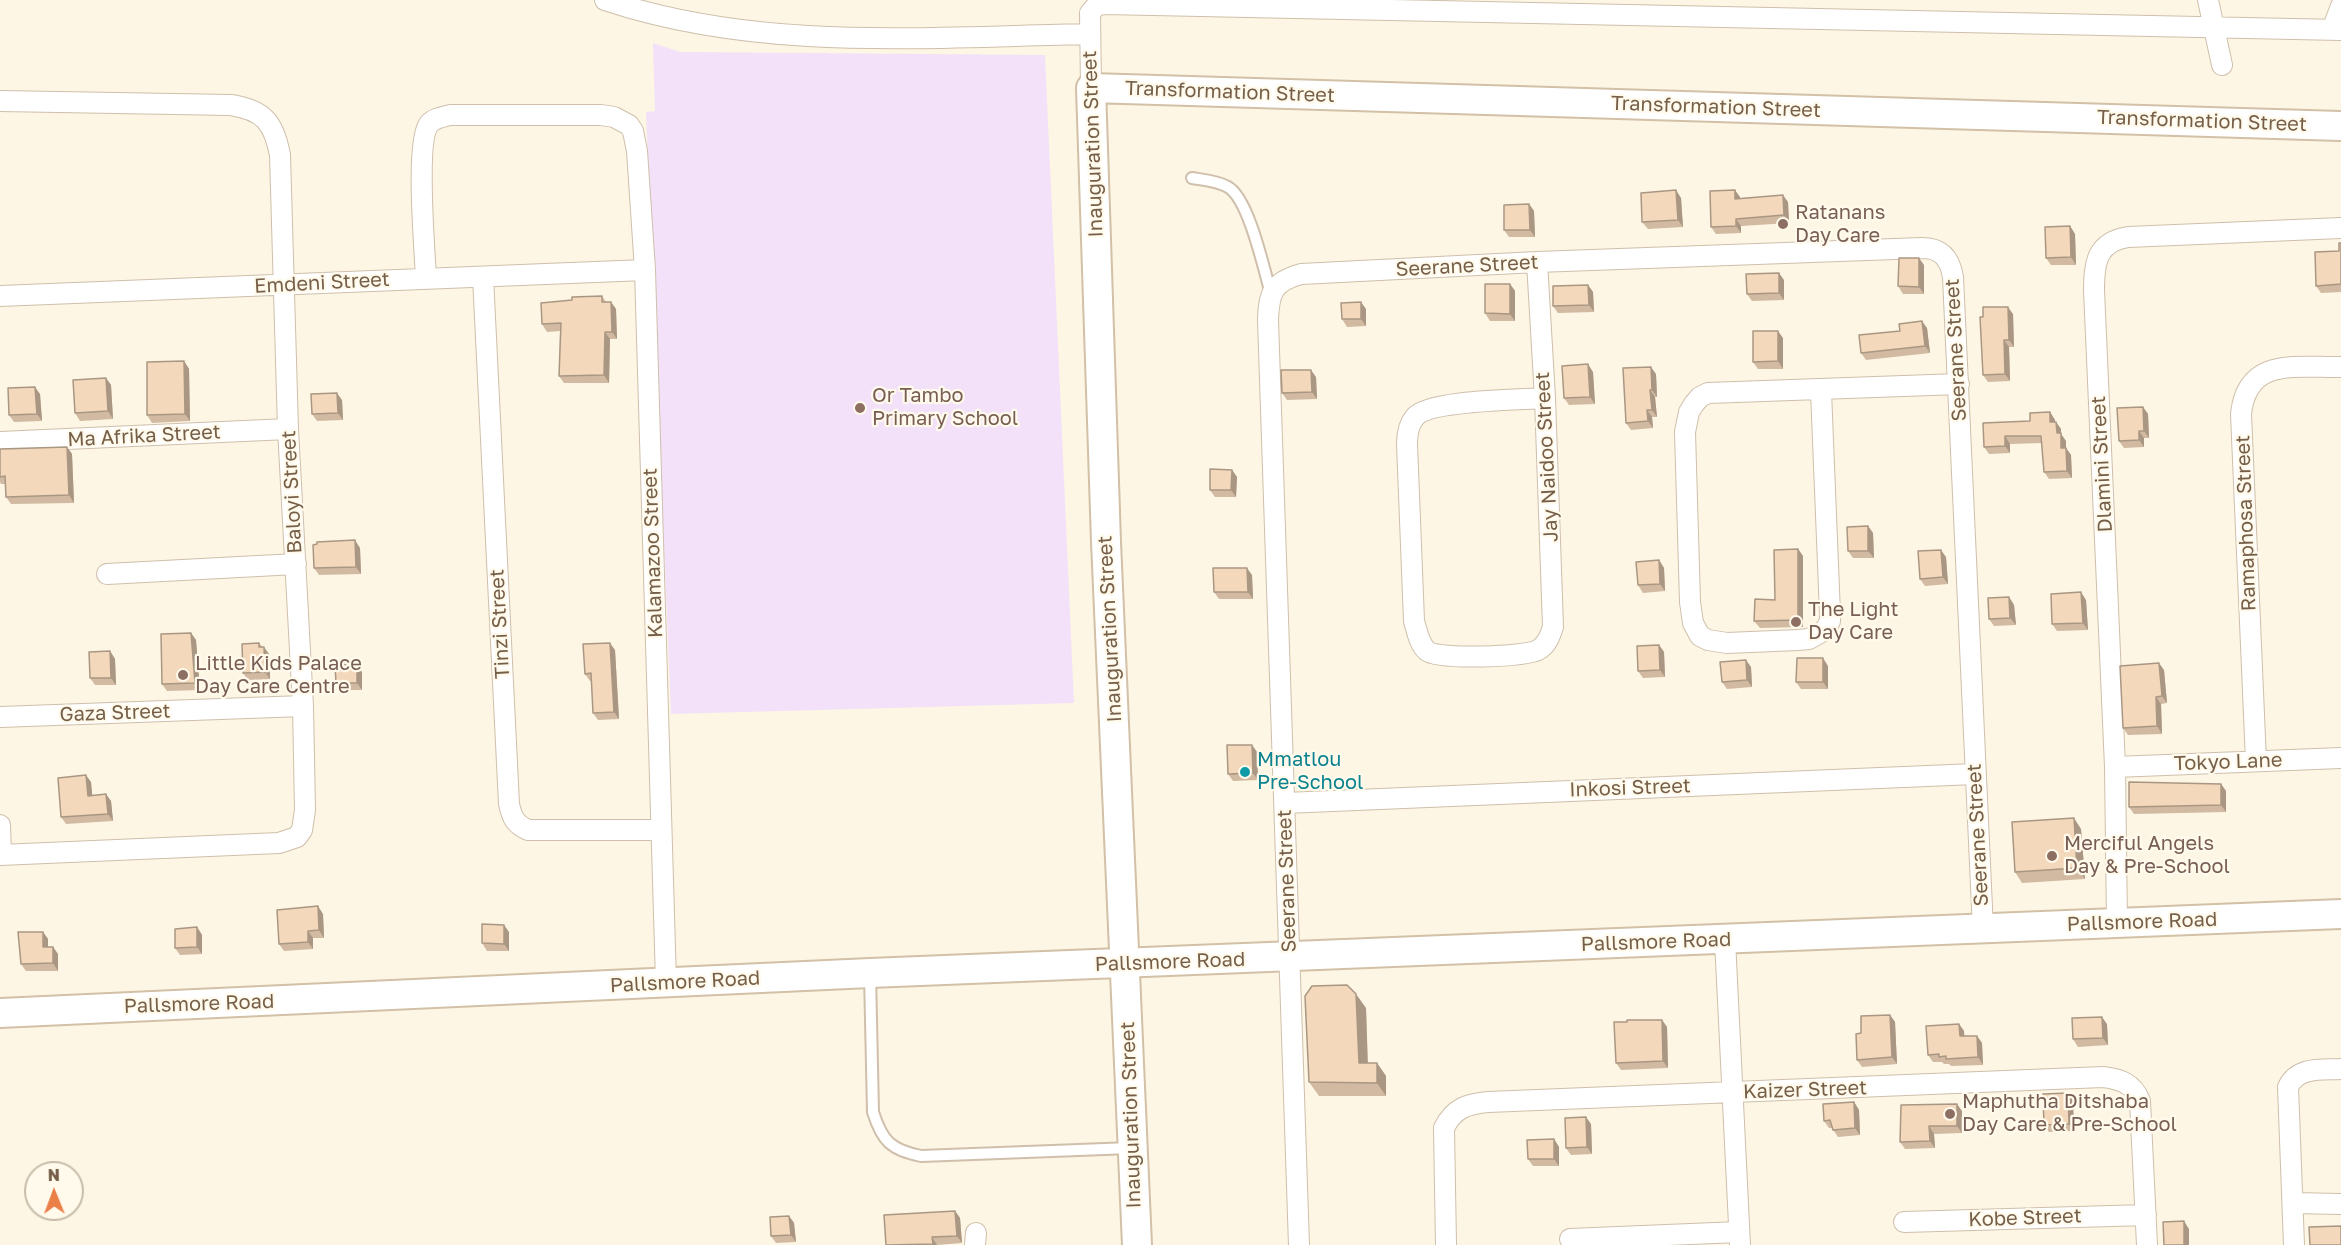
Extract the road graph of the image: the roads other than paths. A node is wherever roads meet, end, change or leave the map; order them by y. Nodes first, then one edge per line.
1 (605, 0) edge
2 (2208, 0) edge
3 (2341, 6) edge
4 (2215, 27) junction
5 (2337, 30) edge
6 (1089, 34) junction
7 (2222, 65) dead end
8 (1091, 88) junction
9 (0, 102) edge
10 (2341, 126) edge
11 (1192, 178) dead end
12 (2341, 228) edge
13 (1537, 262) junction
14 (645, 270) junction
15 (483, 277) junction
16 (426, 279) junction
17 (283, 285) junction
18 (1271, 294) junction
19 (0, 296) edge
20 (2341, 367) edge
21 (1959, 384) junction
22 (1821, 391) junction
23 (1545, 398) junction
24 (288, 429) junction
25 (0, 442) edge
26 (296, 564) junction
27 (107, 574) dead end
28 (303, 706) junction
29 (0, 717) edge
30 (2341, 758) edge
31 (2256, 761) junction
32 (2115, 767) junction
33 (1976, 774) junction
34 (1285, 803) junction
35 (0, 825) edge
36 (660, 830) junction
37 (0, 855) edge
38 (2341, 914) edge
39 (2117, 923) junction
40 (1983, 929) junction
41 (1725, 939) junction
42 (1290, 957) junction
43 (1125, 964) junction
44 (870, 973) junction
45 (666, 982) junction
46 (0, 1013) edge
47 (2341, 1069) edge
48 (1731, 1093) junction
49 (1132, 1148) junction
50 (2293, 1203) junction
51 (2341, 1204) edge
52 (2146, 1215) junction
53 (1904, 1222) dead end
54 (1739, 1238) edge
55 (1570, 1239) dead end
56 (1137, 1245) edge
57 (1299, 1245) edge
58 (1446, 1245) edge
59 (2147, 1245) edge
60 (2294, 1245) edge

1 - 6 street
2 - 4 street
3 - 5 street
4 - 5 street
4 - 6 street, Inauguration Street
4 - 7 street
6 - 8 street, Inauguration Street
8 - 10 street, Transformation Street
8 - 43 street, Inauguration Street
9 - 17 street, Baloyi Street
11 - 18 lane
12 - 32 street, Dlamini Street
13 - 18 street, Seerane Street
13 - 21 street, Seerane Street
13 - 23 street, Jay Naidoo Street
14 - 15 street, Emdeni Street
14 - 16 street, Kalamazoo Street
14 - 36 street, Kalamazoo Street
15 - 16 street, Emdeni Street
15 - 36 street, Tinzi Street
16 - 17 street, Emdeni Street
17 - 19 street, Emdeni Street
17 - 24 street, Baloyi Street
18 - 34 street, Seerane Street
20 - 31 street, Ramaphosa Street
21 - 22 street
21 - 33 street, Seerane Street
22 - 22 street
23 - 23 street, Jay Naidoo Street
24 - 25 street, Ma Afrika Street
24 - 26 street, Baloyi Street
26 - 27 street
26 - 28 street, Baloyi Street
28 - 29 street, Gaza Street
28 - 37 street, Baloyi Street
30 - 31 street, Tokyo Lane
31 - 32 street, Tokyo Lane
32 - 39 street, Dlamini Street
33 - 34 street, Inkosi Street
33 - 40 street, Seerane Street
34 - 42 street, Seerane Street
35 - 37 street
36 - 45 street, Kalamazoo Street
38 - 39 street, Pallsmore Road
39 - 40 street, Pallsmore Road
40 - 41 street, Pallsmore Road
41 - 42 street, Pallsmore Road
41 - 48 street
42 - 43 street, Pallsmore Road
42 - 57 street, Seerane Street
43 - 44 street, Pallsmore Road
43 - 49 street, Inauguration Street
44 - 45 street, Pallsmore Road
44 - 49 lane
45 - 46 street, Pallsmore Road
47 - 50 street
48 - 52 street, Kaizer Street
48 - 54 street
48 - 58 street, Kaizer Street
49 - 56 street, Inauguration Street
50 - 51 street
50 - 60 street
52 - 53 street, Kobe Street
52 - 59 street, Kaizer Street
54 - 55 street

